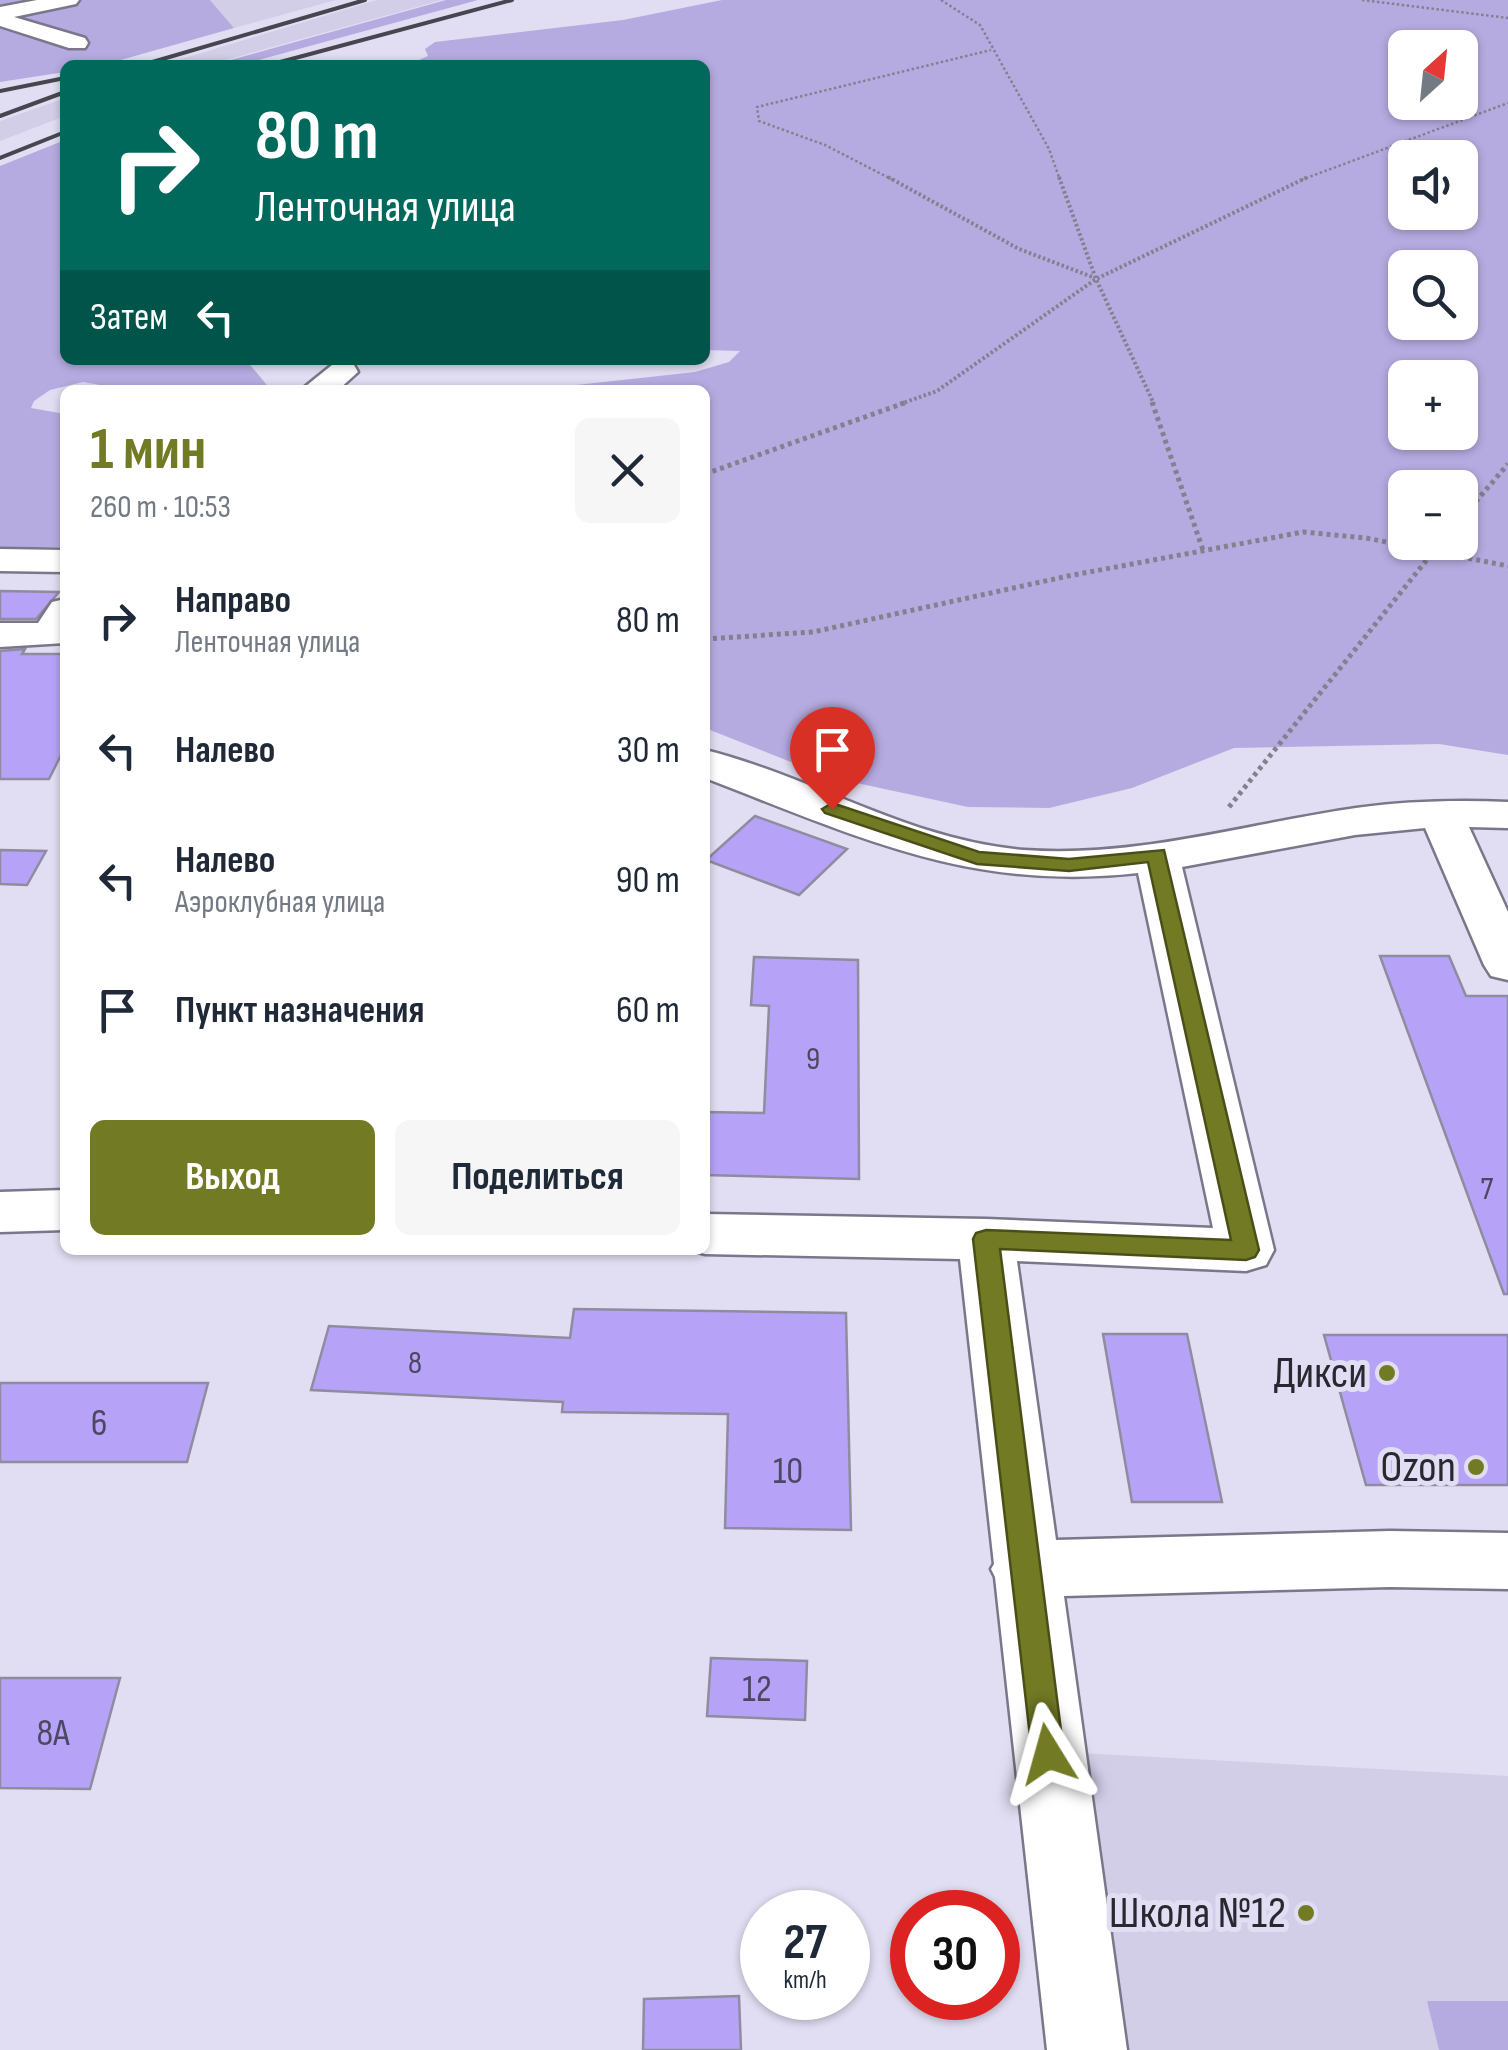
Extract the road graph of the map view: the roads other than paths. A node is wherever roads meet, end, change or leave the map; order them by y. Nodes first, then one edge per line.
1 (69, 0) edge
2 (0, 16) edge
3 (77, 43) dead end
4 (0, 560) edge
5 (60, 560) edge
6 (60, 628) edge
7 (0, 635) edge
8 (710, 765) edge
9 (1508, 814) edge
10 (1442, 816) junction
11 (1174, 852) junction
12 (1508, 966) edge
13 (60, 1210) edge
14 (0, 1212) edge
15 (710, 1234) edge
16 (986, 1239) junction
17 (1508, 1560) edge
18 (1024, 1569) junction
19 (1087, 2050) edge

1 - 2 street
2 - 3 street
4 - 5 street
6 - 7 street
8 - 11 street
9 - 10 street
10 - 11 street
10 - 12 street
11 - 16 street
13 - 14 street
15 - 16 street
16 - 18 street
17 - 18 street
18 - 19 street

